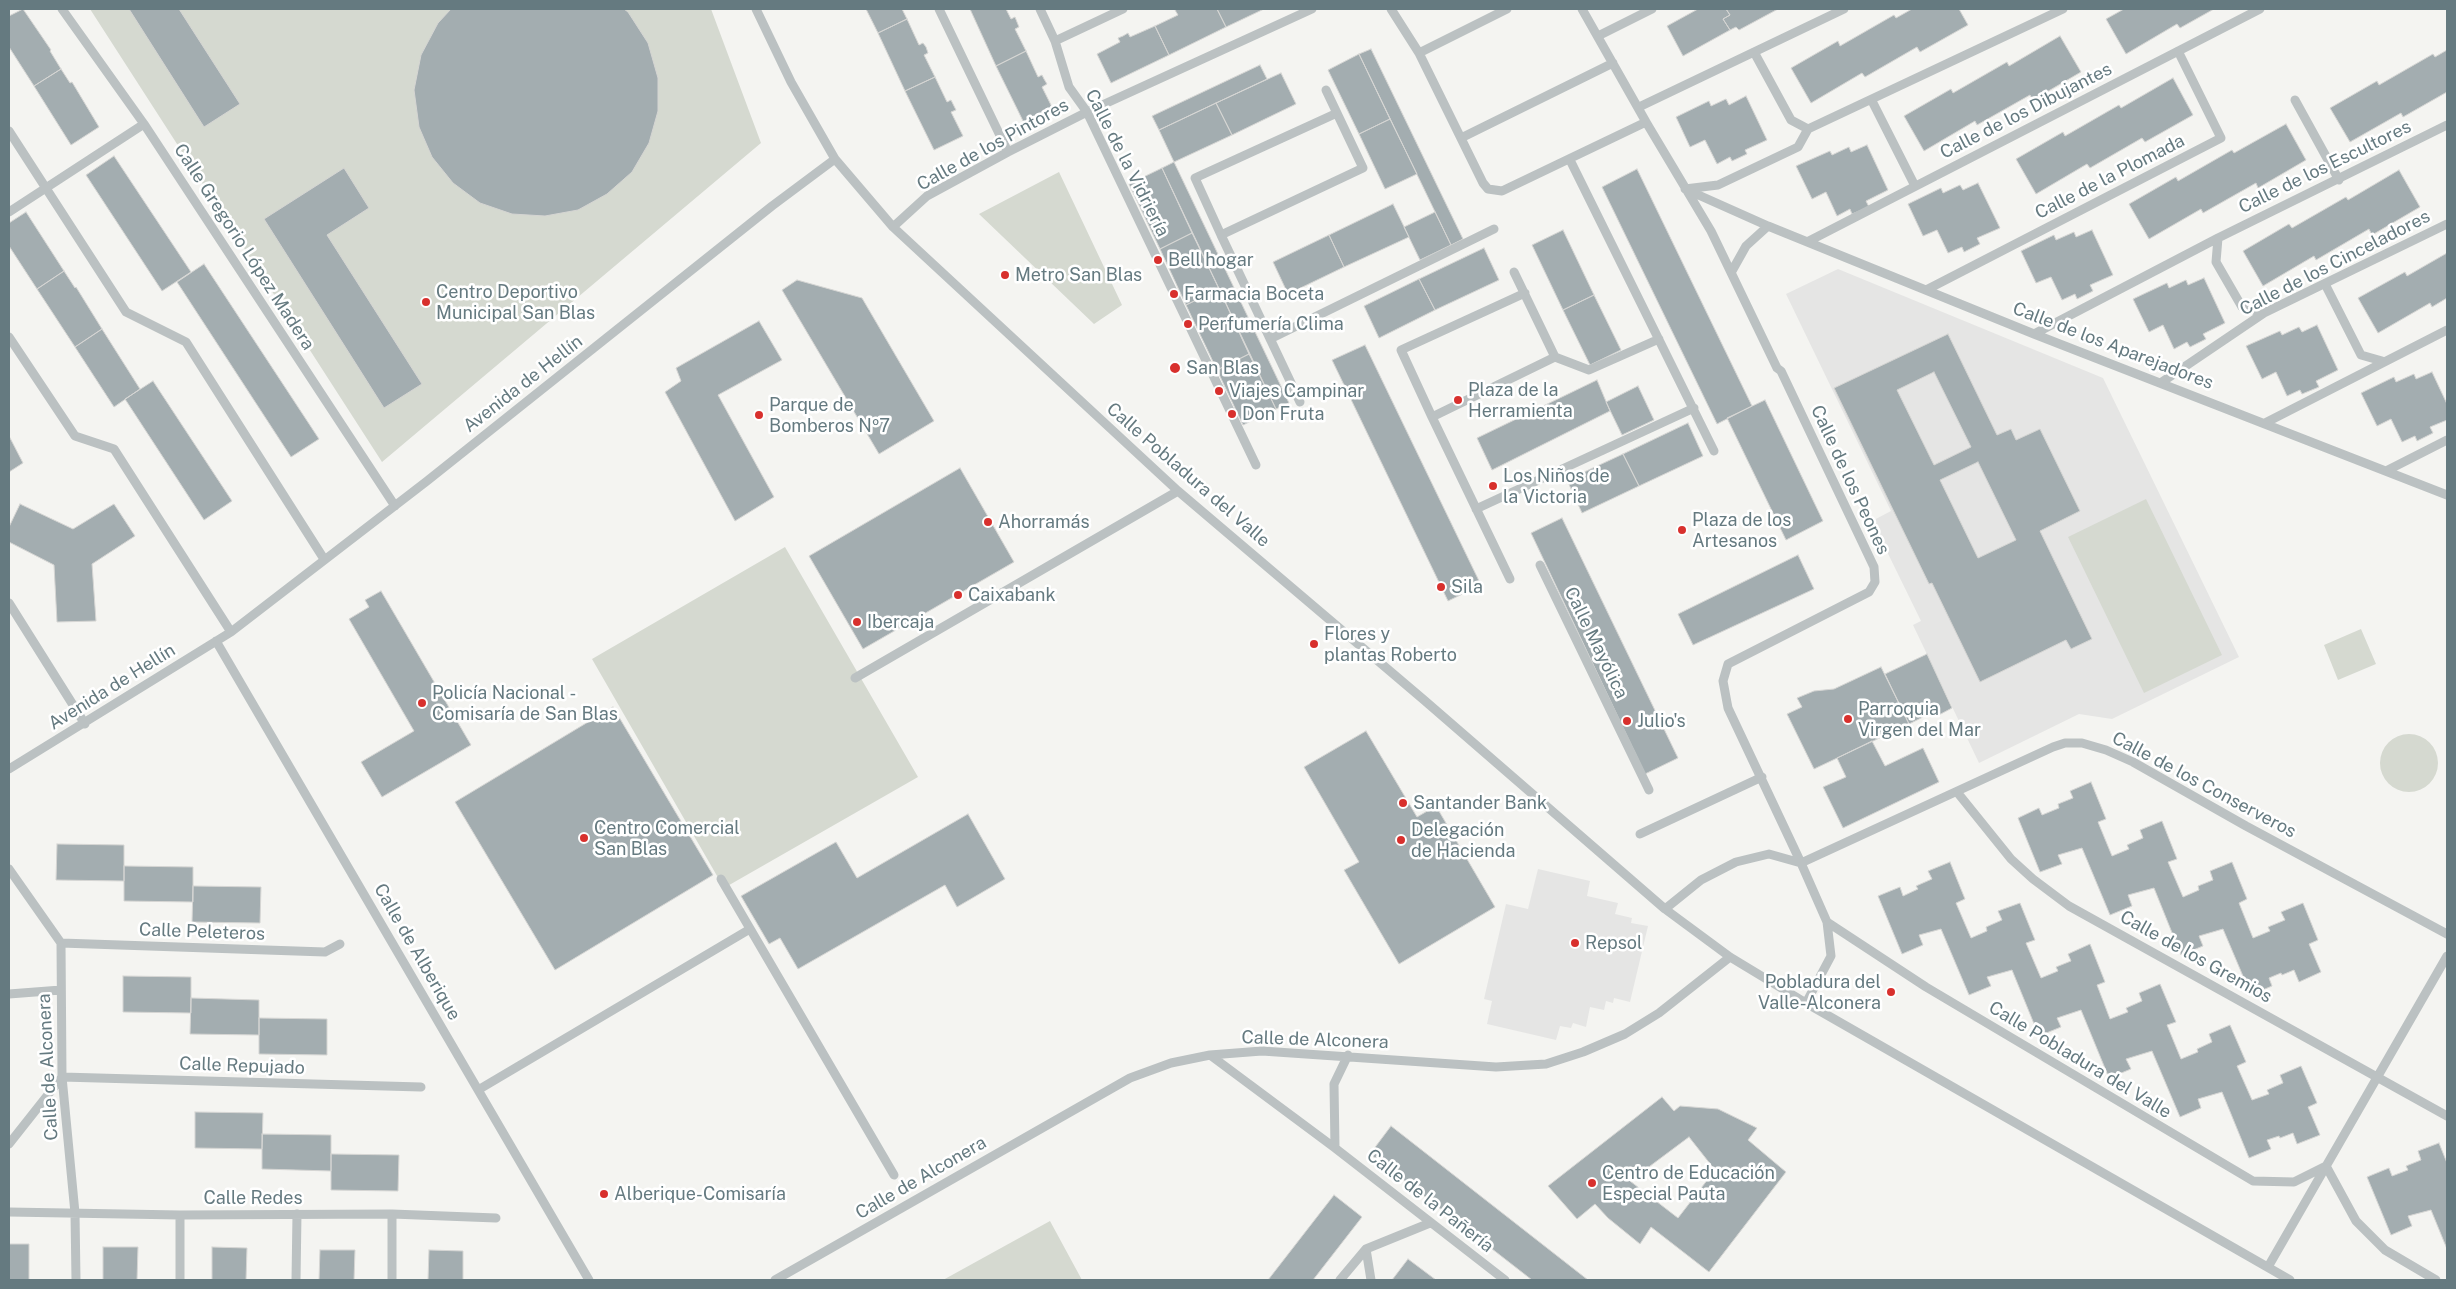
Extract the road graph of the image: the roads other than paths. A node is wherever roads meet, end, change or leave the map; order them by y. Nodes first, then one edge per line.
1 (62, 9) edge
2 (756, 9) edge
3 (939, 9) edge
4 (1040, 9) edge
5 (1123, 9) edge
6 (1312, 9) edge
7 (1391, 9) edge
8 (1507, 9) edge
9 (1582, 9) edge
10 (1652, 9) edge
11 (1844, 9) edge
12 (2063, 9) edge
13 (2260, 9) edge
14 (1598, 36) junction
15 (1056, 40) junction
16 (2178, 51) junction
17 (1754, 52) junction
18 (1419, 53) junction
19 (1613, 63) junction
20 (1326, 90) dead end
21 (2295, 100) dead end
22 (1872, 101) junction
23 (1639, 107) junction
24 (1086, 112) junction
25 (1337, 113) junction
26 (1646, 122) junction
27 (144, 124) junction
28 (2447, 125) edge
29 (1808, 129) junction
30 (9, 131) edge
31 (1461, 138) junction
32 (1008, 152) junction
33 (835, 159) junction
34 (1570, 160) junction
35 (2339, 180) junction
36 (1914, 186) junction
37 (46, 189) junction
38 (1685, 189) junction
39 (9, 212) edge
40 (2447, 224) edge
41 (1768, 226) junction
42 (893, 227) junction
43 (1494, 229) dead end
44 (1221, 235) junction
45 (2218, 238) junction
46 (1807, 242) junction
47 (1732, 271) junction
48 (1514, 272) dead end
49 (2325, 284) junction
50 (1928, 289) junction
51 (1525, 293) junction
52 (2264, 313) junction
53 (2447, 330) edge
54 (2034, 334) junction
55 (9, 337) edge
56 (1270, 339) junction
57 (1658, 339) junction
58 (1555, 357) junction
59 (2382, 361) junction
60 (2162, 382) junction
61 (1300, 402) dead end
62 (1694, 408) junction
63 (1432, 417) junction
64 (2265, 423) junction
65 (2447, 440) edge
66 (1714, 451) dead end
67 (1256, 464) dead end
68 (2386, 471) junction
69 (1178, 491) junction
70 (2447, 495) edge
71 (395, 506) junction
72 (1476, 509) junction
73 (324, 559) junction
74 (1540, 565) dead end
75 (1510, 579) dead end
76 (9, 603) edge
77 (231, 632) junction
78 (216, 641) junction
79 (854, 678) dead end
80 (85, 724) junction
81 (9, 769) edge
82 (1762, 777) junction
83 (1649, 790) dead end
84 (1957, 792) junction
85 (1640, 834) dead end
86 (1801, 863) junction
87 (9, 869) edge
88 (722, 879) dead end
89 (1665, 909) junction
90 (1827, 922) junction
91 (750, 930) junction
92 (2447, 934) edge
93 (60, 943) junction
94 (340, 944) dead end
95 (2447, 956) edge
96 (1730, 957) junction
97 (61, 990) junction
98 (9, 994) edge
99 (1806, 1003) junction
100 (1210, 1055) junction
101 (1348, 1055) junction
102 (2379, 1076) junction
103 (62, 1077) junction
104 (421, 1087) dead end
105 (478, 1090) junction
106 (2447, 1116) edge
107 (9, 1144) edge
108 (1335, 1148) junction
109 (2326, 1166) junction
110 (894, 1175) dead end
111 (9, 1212) edge
112 (75, 1213) junction
113 (297, 1214) junction
114 (392, 1214) junction
115 (180, 1215) junction
116 (496, 1218) dead end
117 (1430, 1223) junction
118 (1366, 1249) junction
119 (2268, 1267) junction
120 (76, 1280) edge
121 (180, 1280) edge
122 (296, 1280) edge
123 (392, 1280) edge
124 (589, 1280) edge
125 (775, 1280) edge
126 (1340, 1280) edge
127 (1371, 1280) edge
128 (1504, 1280) edge
129 (2290, 1280) edge
130 (2436, 1280) edge

1 - 27 street, Calle Gregorio López Madera
2 - 33 street, Calle Pobladura del Valle
3 - 32 street
4 - 15 street, Calle de la Vidriería
5 - 15 street
6 - 24 street
7 - 18 street
8 - 18 street
9 - 14 street
10 - 14 street
11 - 17 street
12 - 22 street
13 - 16 street, Calle de los Dibujantes
14 - 19 street
15 - 24 street, Calle de la Vidriería
16 - 36 street, Calle de los Dibujantes
16 - 50 street, Calle de la Plomada
17 - 23 street
17 - 29 street
18 - 31 street
19 - 23 street
19 - 31 street
20 - 25 street
21 - 35 street
22 - 29 street
22 - 36 street
23 - 26 street
24 - 32 street, Calle de los Pintores
24 - 67 street, Calle de la Vidriería
25 - 44 street
25 - 44 street
26 - 34 street
26 - 38 street
27 - 37 street
27 - 71 street, Calle Gregorio López Madera
28 - 35 street, Calle de los Escultores
29 - 38 street
30 - 37 street
31 - 34 street
32 - 42 street, Calle de los Pintores
33 - 42 street, Calle Pobladura del Valle
33 - 71 street, Avenida de Hellín
34 - 57 street
35 - 45 street, Calle de los Escultores
36 - 46 street, Calle de los Dibujantes
37 - 39 street
37 - 73 street
38 - 41 street, Calle de los Aparejadores
38 - 47 street, Calle de los Peones
40 - 49 street, Calle de los Cinceladores
41 - 46 street, Calle de los Aparejadores
41 - 47 street
42 - 69 street, Calle Pobladura del Valle
43 - 56 street
44 - 56 street
45 - 52 street
45 - 54 street, Calle de los Escultores
46 - 50 street, Calle de los Aparejadores
47 - 82 street, Calle de los Peones
48 - 51 street
49 - 52 street, Calle de los Cinceladores
49 - 59 street
50 - 54 street, Calle de los Aparejadores
51 - 58 street
51 - 63 street
52 - 60 street, Calle de los Cinceladores
53 - 59 street
54 - 60 street, Calle de los Aparejadores
55 - 77 street
56 - 61 street
57 - 58 street
57 - 62 street
58 - 63 street
59 - 64 street
60 - 64 street, Calle de los Aparejadores
62 - 66 street
62 - 72 street
63 - 72 street
64 - 68 street, Calle de los Aparejadores
65 - 68 street
68 - 70 street, Calle de los Aparejadores
69 - 79 street
69 - 89 street, Calle Pobladura del Valle
71 - 73 street, Avenida de Hellín
72 - 75 street
73 - 77 street, Avenida de Hellín
74 - 83 street, Calle Mayólica
76 - 80 street
77 - 78 street, Avenida de Hellín
78 - 80 street, Avenida de Hellín
78 - 105 street, Calle de Alberique
80 - 81 street, Avenida de Hellín
82 - 85 street
82 - 86 street, Calle de los Peones
84 - 86 street, Calle de los Conserveros
84 - 92 street, Calle de los Conserveros
84 - 102 street, Calle de los Gremios
86 - 89 street
86 - 90 street
87 - 93 street
88 - 91 street
89 - 96 street, Calle Pobladura del Valle
90 - 99 street
90 - 109 street, Calle Pobladura del Valle
91 - 105 street
91 - 110 street
93 - 94 street, Calle Peleteros
93 - 97 street, Calle de Alconera
95 - 102 street
96 - 99 street, Calle Pobladura del Valle
96 - 101 street, Calle de Alconera
97 - 98 street
97 - 103 street, Calle de Alconera
99 - 119 street, Calle Pobladura del Valle
100 - 101 street, Calle de Alconera
100 - 108 street, Calle de la Pañería
100 - 125 street, Calle de Alconera
101 - 108 street
102 - 106 street, Calle de los Gremios
102 - 109 street
103 - 104 street, Calle Repujado
103 - 107 street
103 - 112 street, Calle de Alconera
105 - 124 street, Calle de Alberique
108 - 117 street, Calle de la Pañería
109 - 119 street
109 - 130 street
111 - 112 street, Calle Redes
112 - 115 street, Calle Redes
112 - 120 street, Calle de Alconera
113 - 114 street, Calle Redes
113 - 115 street, Calle Redes
113 - 122 street
114 - 116 street, Calle Redes
114 - 123 street
115 - 121 street
117 - 118 street
117 - 128 street, Calle de la Pañería
118 - 126 street
118 - 127 street
119 - 129 street, Calle Pobladura del Valle

